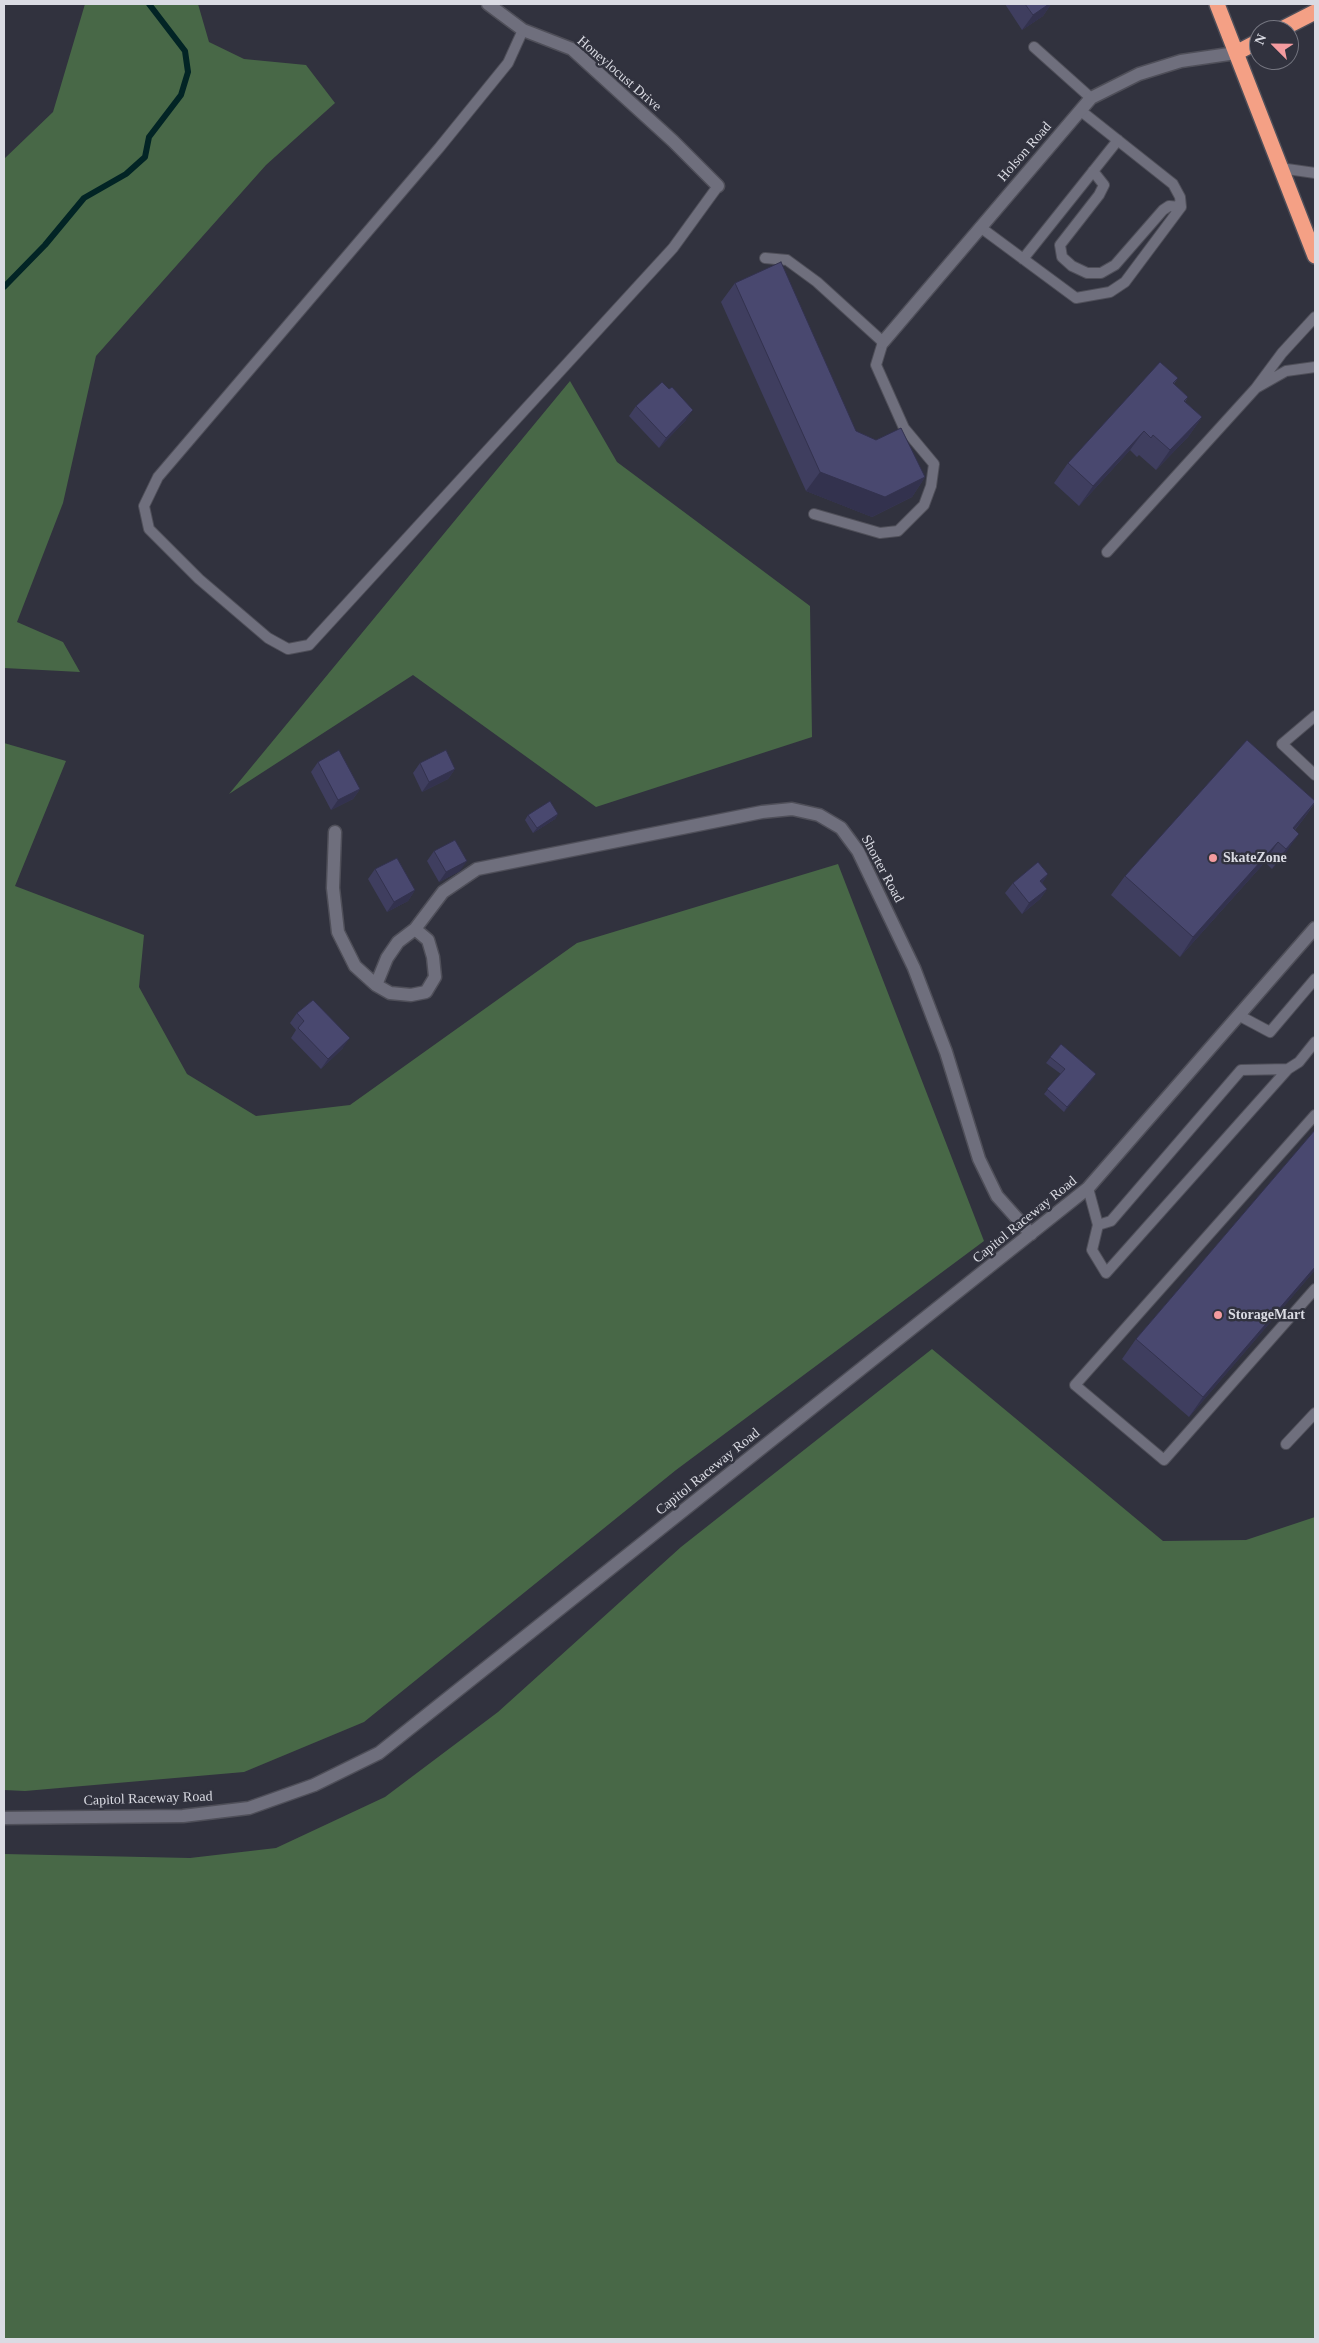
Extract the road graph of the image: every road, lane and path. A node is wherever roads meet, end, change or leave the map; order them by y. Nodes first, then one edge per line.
1 (488, 4) edge
2 (1217, 4) edge
3 (1315, 12) edge
4 (1299, 20) edge
5 (523, 30) junction
6 (1249, 46) edge
7 (1034, 47) dead end
8 (1236, 52) junction
9 (1091, 98) junction
10 (1081, 111) junction
11 (1118, 140) junction
12 (1280, 168) junction
13 (1093, 171) junction
14 (1315, 173) edge
15 (718, 186) joint
16 (1182, 207) junction
17 (980, 227) junction
18 (1315, 256) edge
19 (765, 258) dead end
20 (1023, 259) junction
21 (1315, 317) edge
22 (883, 342) junction
23 (1315, 366) edge
24 (1256, 388) junction
25 (814, 514) dead end
26 (1107, 552) dead end
27 (1315, 716) edge
28 (1315, 775) edge
29 (335, 832) dead end
30 (1315, 928) edge
31 (415, 929) junction
32 (1315, 979) edge
33 (376, 985) junction
34 (1240, 1016) junction
35 (1315, 1042) edge
36 (1288, 1069) junction
37 (1315, 1115) edge
38 (1088, 1188) junction
39 (1098, 1225) junction
40 (1031, 1234) junction
41 (1315, 1288) edge
42 (1315, 1413) edge
43 (1286, 1444) dead end
44 (4, 1818) edge

1 - 5 street, Honeylocust Drive
2 - 8 highway
3 - 4 highway
5 - 15 street, Honeylocust Drive
5 - 15 lane
6 - 8 highway
7 - 9 lane
8 - 9 street, Holson Road
8 - 12 highway
9 - 10 street, Holson Road
10 - 11 lane
10 - 17 street, Holson Road
11 - 13 lane
11 - 16 lane
12 - 14 lane
12 - 18 highway
13 - 16 lane
13 - 20 lane
16 - 20 lane
17 - 20 lane
17 - 22 street, Holson Road
19 - 22 lane
21 - 24 lane
22 - 25 lane
23 - 24 lane
24 - 26 lane
27 - 28 lane
29 - 33 street
30 - 34 street, Capitol Raceway Road
31 - 33 street, Shorter Road
31 - 33 street
31 - 40 street, Shorter Road
32 - 34 lane
34 - 38 street, Capitol Raceway Road
35 - 36 lane
36 - 39 lane
36 - 39 lane
37 - 41 lane
38 - 39 lane
38 - 40 street, Capitol Raceway Road
40 - 44 street, Capitol Raceway Road
42 - 43 lane

